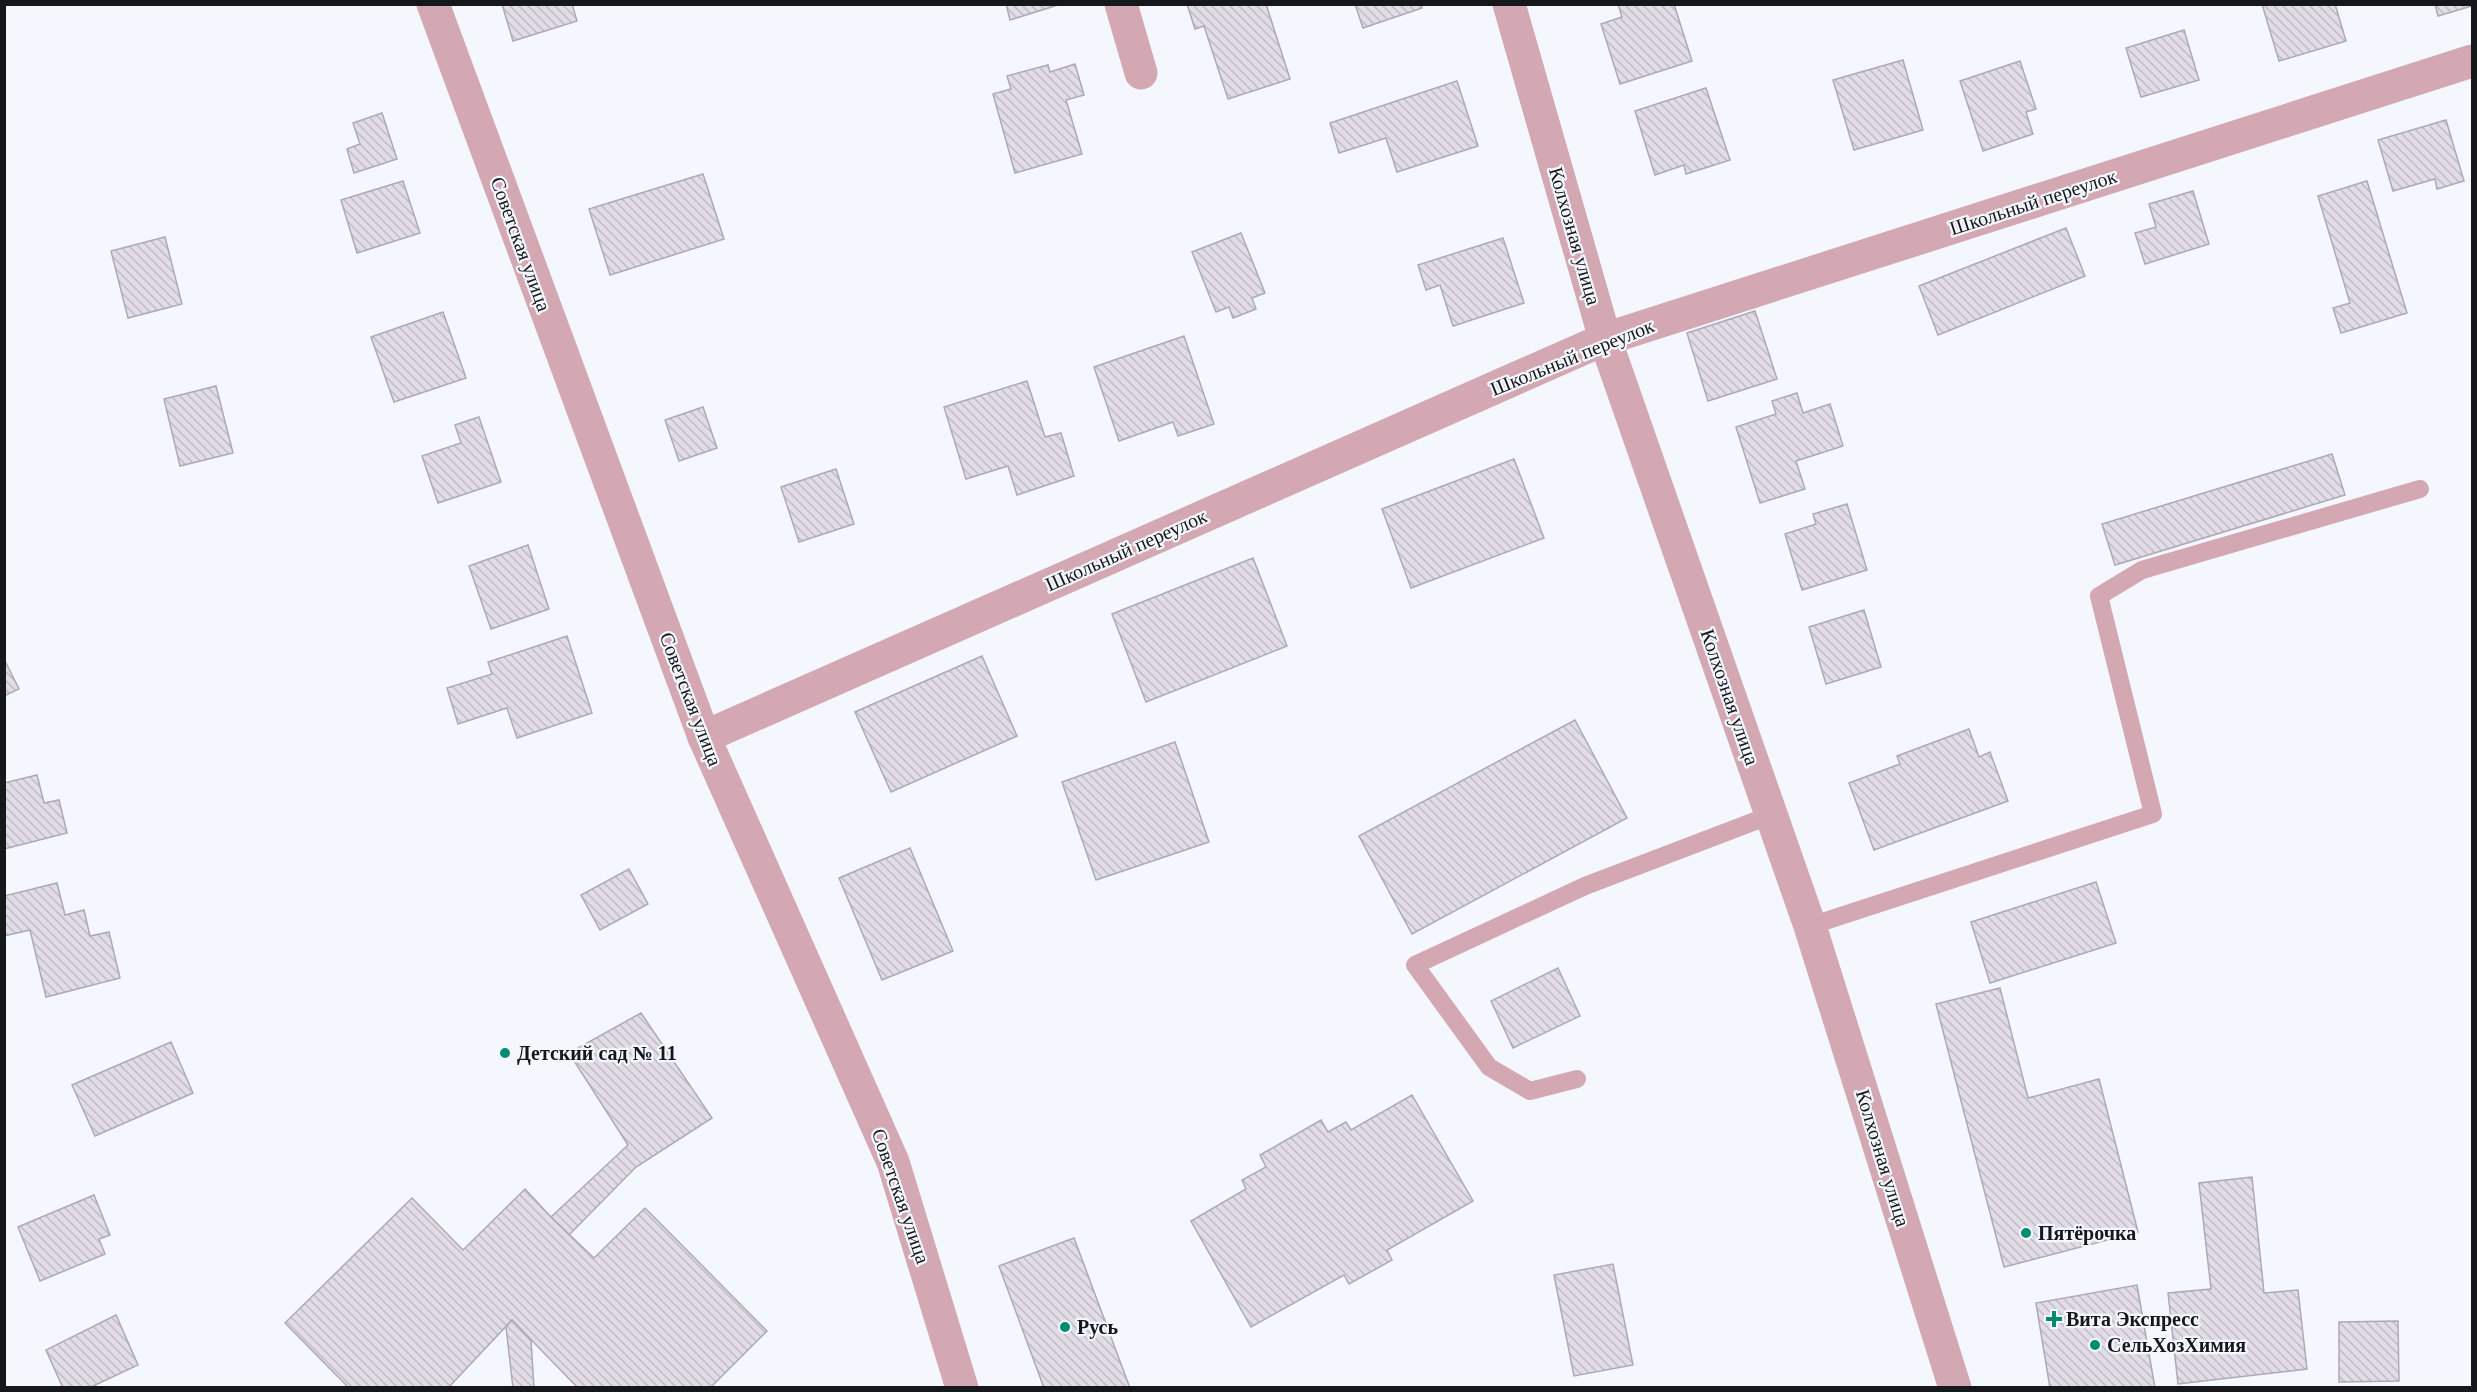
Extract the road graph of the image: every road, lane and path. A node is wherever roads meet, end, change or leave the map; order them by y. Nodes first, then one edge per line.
1 (433, 4) edge
2 (1121, 4) edge
3 (1509, 4) edge
4 (2472, 61) edge
5 (1141, 73) dead end
6 (1605, 339) junction
7 (2420, 489) dead end
8 (704, 736) junction
9 (1771, 814) junction
10 (1810, 926) junction
11 (1577, 1078) dead end
12 (962, 1388) edge
13 (1955, 1388) edge

1 - 8 street, Советская улица
2 - 5 street
3 - 6 street, Колхозная улица
4 - 6 street, Школьный переулок
6 - 8 street, Школьный переулок
6 - 9 street, Колхозная улица
7 - 10 lane
8 - 12 street, Советская улица
9 - 10 street, Колхозная улица
9 - 11 lane
10 - 13 street, Колхозная улица

